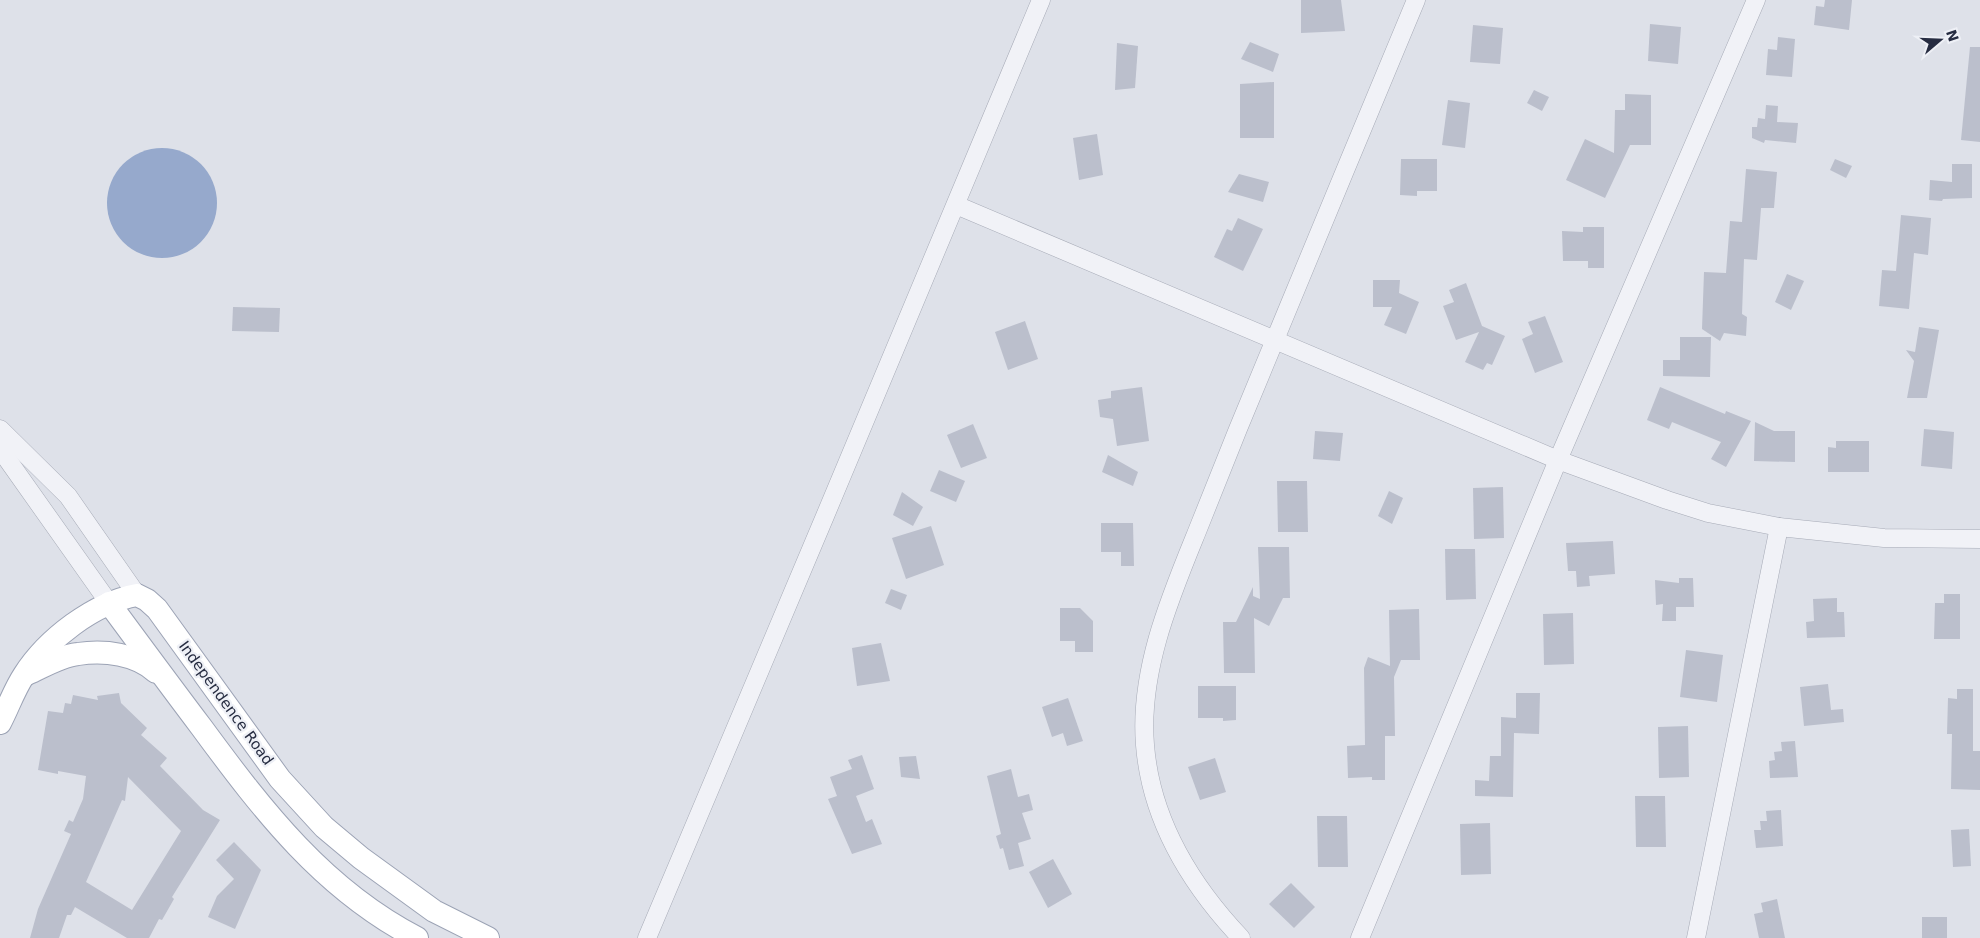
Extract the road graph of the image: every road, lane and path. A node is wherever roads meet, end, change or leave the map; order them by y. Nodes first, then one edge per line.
1 (1041, 0) edge
2 (1416, 0) edge
3 (1756, 0) edge
4 (956, 205) junction
5 (1274, 341) junction
6 (0, 429) edge
7 (0, 449) edge
8 (1558, 460) junction
9 (1779, 527) junction
10 (1980, 539) edge
11 (137, 595) junction
12 (110, 603) junction
13 (24, 676) junction
14 (172, 687) junction
15 (0, 723) edge
16 (417, 938) edge
17 (488, 938) edge
18 (647, 938) edge
19 (1241, 938) edge
20 (1360, 938) edge
21 (1696, 938) edge

1 - 4 street
2 - 5 street
3 - 8 street
4 - 5 street
4 - 18 street
5 - 8 street
5 - 19 street
6 - 11 street, Independence Road
7 - 12 street
8 - 9 street
8 - 20 street
9 - 10 street
9 - 21 street
11 - 12 main road
11 - 17 main road, Independence Road
12 - 13 main road
12 - 14 main road
13 - 14 main road
13 - 15 main road
14 - 16 main road

